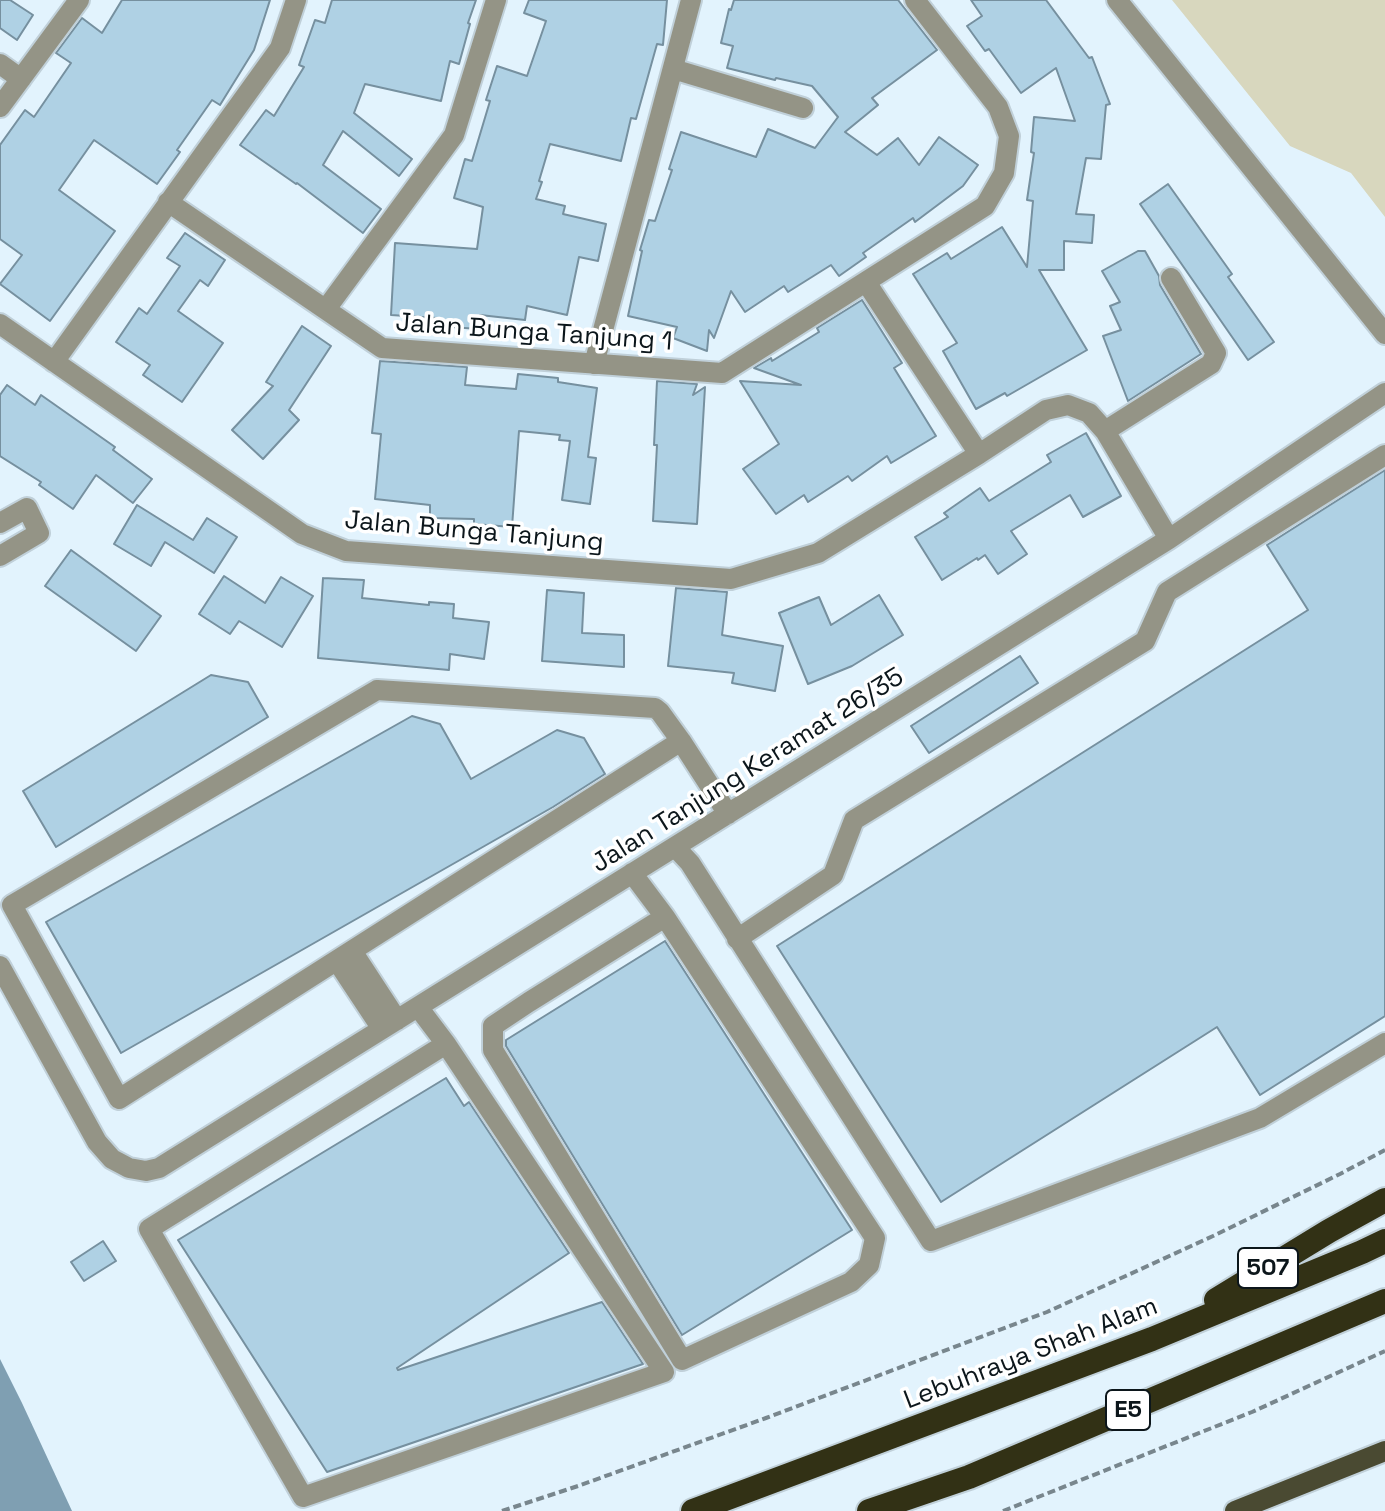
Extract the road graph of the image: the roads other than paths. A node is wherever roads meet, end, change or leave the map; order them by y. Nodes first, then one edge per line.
1 (79, 0) edge
2 (296, 0) edge
3 (496, 0) edge
4 (691, 0) edge
5 (915, 0) edge
6 (1117, 0) edge
7 (0, 64) edge
8 (673, 69) junction
9 (21, 79) junction
10 (0, 107) edge
11 (803, 108) dead end
12 (168, 202) junction
13 (1171, 278) dead end
14 (866, 282) junction
15 (326, 309) junction
16 (0, 324) edge
17 (1385, 334) edge
18 (54, 362) junction
19 (594, 364) junction
20 (1385, 393) edge
21 (1105, 431) junction
22 (979, 454) junction
23 (1385, 455) edge
24 (0, 523) edge
25 (1169, 539) junction
26 (0, 556) edge
27 (681, 741) junction
28 (728, 814) junction
29 (675, 847) junction
30 (632, 873) junction
31 (6, 908) edge
32 (665, 917) junction
33 (737, 939) junction
34 (345, 956) junction
35 (0, 966) edge
36 (418, 1007) junction
37 (390, 1025) junction
38 (1385, 1043) edge
39 (446, 1044) junction
40 (1385, 1200) edge
41 (1385, 1241) edge
42 (1385, 1301) edge
43 (1152, 1339) junction
44 (1385, 1451) edge
45 (693, 1511) edge
46 (869, 1511) edge
47 (1235, 1511) edge

1 - 9 street
2 - 12 street
3 - 15 street
4 - 8 street
5 - 14 street
6 - 17 street
7 - 9 street
8 - 11 street
8 - 19 street
9 - 10 street
12 - 15 street, Jalan Bunga Tanjung 1
12 - 18 street
13 - 21 street
14 - 19 street, Jalan Bunga Tanjung 1
14 - 22 street
15 - 19 street, Jalan Bunga Tanjung 1
16 - 18 street, Jalan Bunga Tanjung
18 - 22 street, Jalan Bunga Tanjung
20 - 25 street, Jalan Tanjung Keramat 26/35
21 - 22 street, Jalan Bunga Tanjung
21 - 25 street, Jalan Bunga Tanjung
23 - 33 street
24 - 26 street
25 - 28 street, Jalan Tanjung Keramat 26/35
27 - 28 street
27 - 31 street
27 - 34 street
28 - 29 street, Jalan Tanjung Keramat 26/35
29 - 30 street, Jalan Tanjung Keramat 26/35
29 - 33 street
30 - 32 street
30 - 36 street, Jalan Tanjung Keramat 26/35
31 - 34 street
32 - 32 street
33 - 38 street
34 - 37 street
35 - 37 street, Jalan Tanjung Keramat 26/35
36 - 37 street, Jalan Tanjung Keramat 26/35
36 - 39 street
39 - 39 street
40 - 43 highway, 507
41 - 43 highway, Lebuhraya Shah Alam / E5
42 - 46 highway, E5
43 - 45 highway, Lebuhraya Shah Alam / E5
44 - 47 main road

